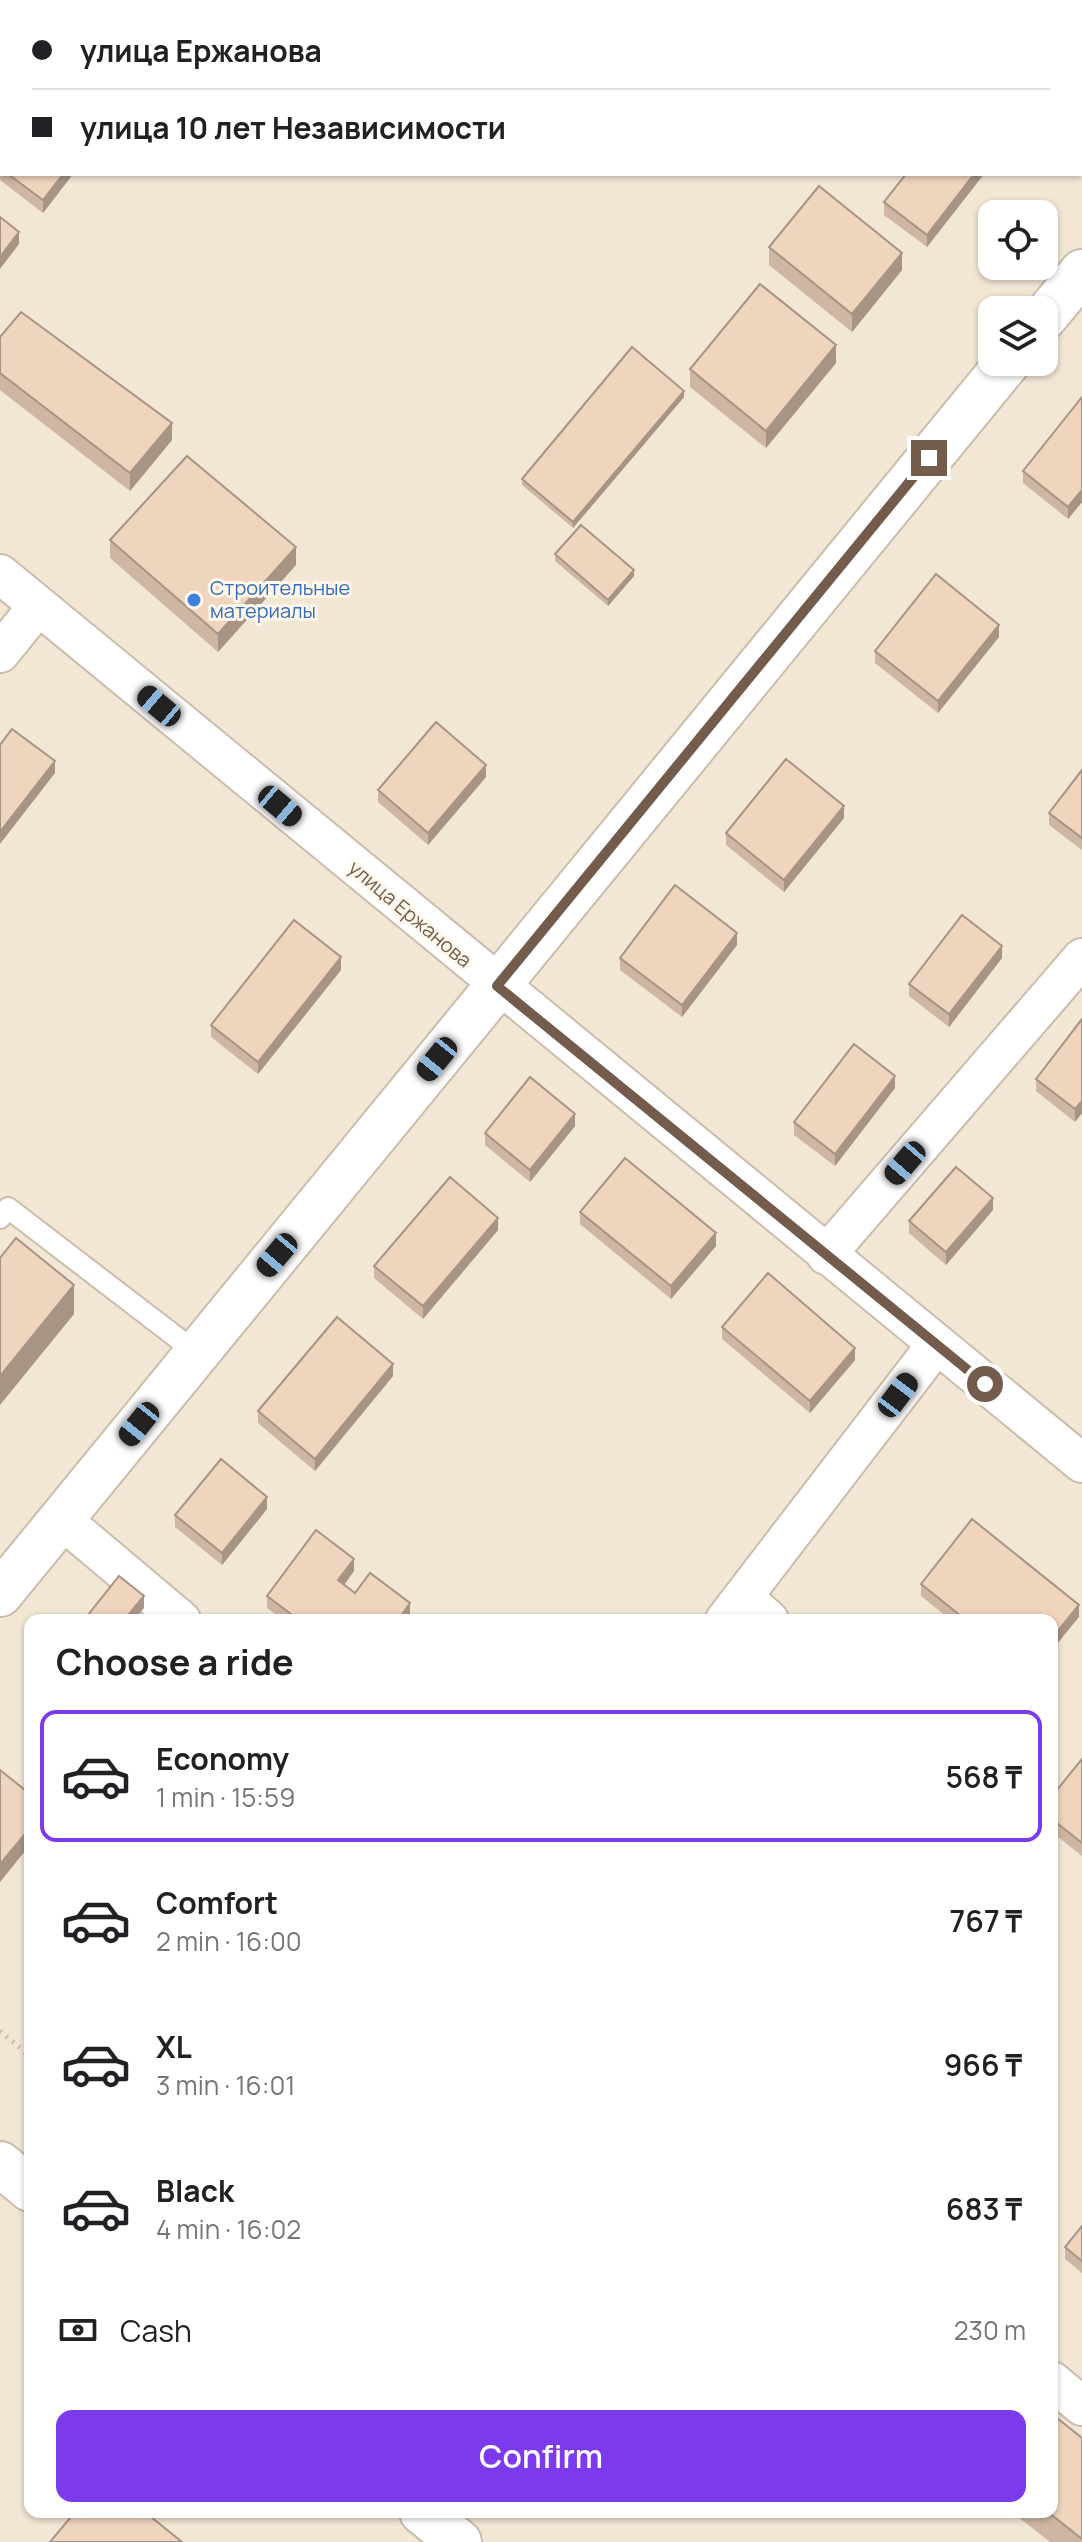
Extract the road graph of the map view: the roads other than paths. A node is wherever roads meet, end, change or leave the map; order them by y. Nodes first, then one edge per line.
1 (1082, 272) edge
2 (1058, 301) edge
3 (997, 376) edge
4 (0, 574) edge
5 (38, 606) junction
6 (0, 653) edge
7 (1082, 958) edge
8 (497, 986) junction
9 (0, 1218) edge
10 (826, 1255) junction
11 (936, 1345) junction
12 (197, 1353) junction
13 (1082, 1463) edge
14 (61, 1519) junction
15 (0, 1594) edge
16 (746, 1613) edge
17 (174, 1614) edge
18 (0, 2164) edge
19 (24, 2184) edge
20 (1058, 2386) edge
21 (1082, 2406) edge
22 (429, 2518) edge
23 (459, 2542) edge

1 - 2 street
3 - 8 street
4 - 5 street, улица Ержанова
5 - 6 street
5 - 8 street, улица Ержанова
7 - 10 street
8 - 10 street, улица Ержанова
8 - 12 street
9 - 12 lane
10 - 11 street, улица Ержанова
11 - 13 street, улица Ержанова
11 - 16 street
12 - 14 street
14 - 15 street
14 - 17 street
18 - 19 street
20 - 21 street
22 - 23 street

